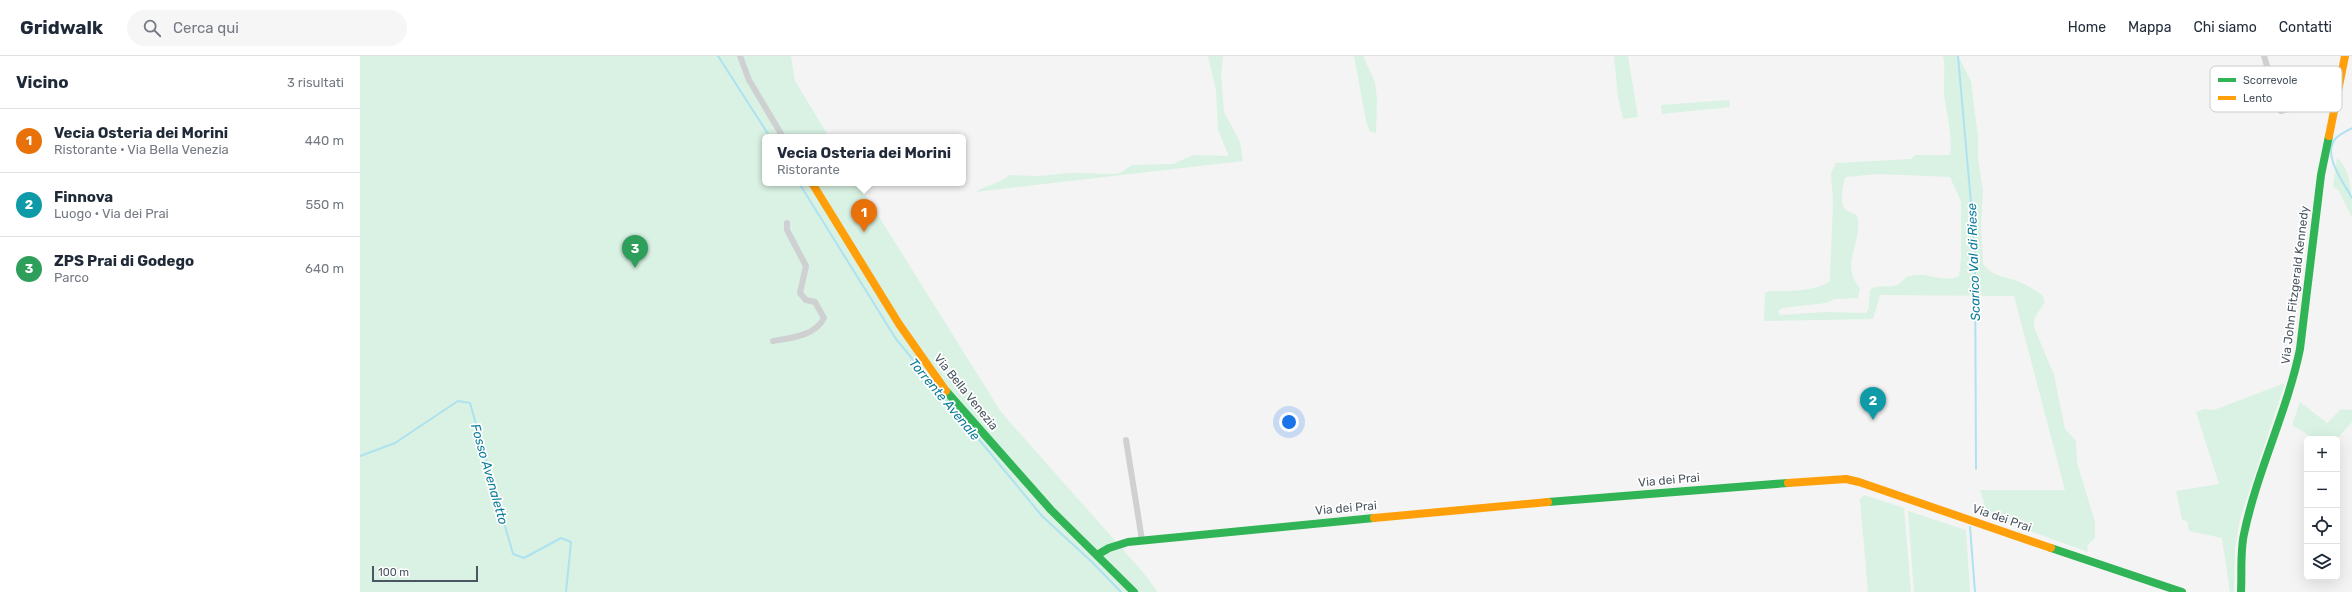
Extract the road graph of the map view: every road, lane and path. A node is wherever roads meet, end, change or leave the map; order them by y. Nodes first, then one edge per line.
1 (740, 56) edge
2 (2264, 56) edge
3 (2345, 56) edge
4 (2267, 66) edge
5 (2342, 71) edge
6 (2334, 112) edge
7 (781, 134) edge
8 (814, 186) edge
9 (787, 223) dead end
10 (773, 341) dead end
11 (1126, 440) dead end
12 (1142, 540) junction
13 (1097, 555) junction
14 (1134, 592) edge
15 (2182, 592) edge
16 (2241, 592) edge

1 - 7 street
2 - 4 street
3 - 5 street, Via John Fitzgerald Kennedy
6 - 16 street, Via John Fitzgerald Kennedy
8 - 13 street, Via Bella Venezia
9 - 10 street
11 - 12 street
12 - 13 street, Via dei Prai
12 - 15 street, Via dei Prai
13 - 14 street, Via Bella Venezia

